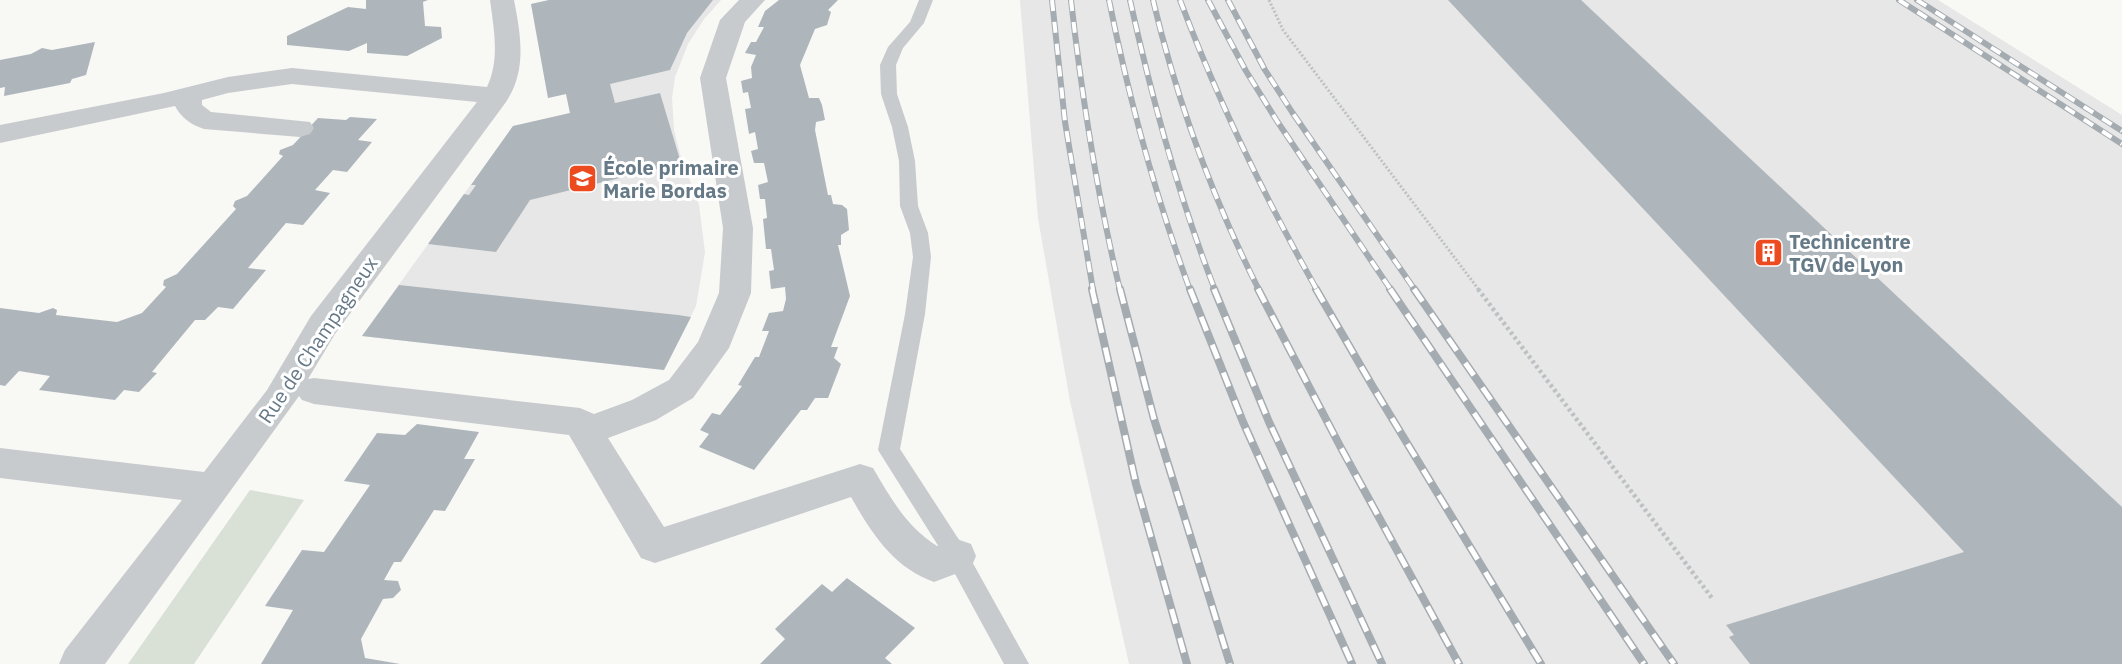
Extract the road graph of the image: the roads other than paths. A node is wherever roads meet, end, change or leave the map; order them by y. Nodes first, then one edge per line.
1 (502, 0) edge
2 (753, 0) edge
3 (926, 0) edge
4 (496, 96) junction
5 (176, 98) junction
6 (300, 128) dead end
7 (0, 134) edge
8 (314, 391) dead end
9 (585, 432) junction
10 (0, 463) edge
11 (213, 488) junction
12 (957, 556) junction
13 (80, 664) edge
14 (1017, 664) edge

1 - 4 street, Rue de Champagneux
2 - 9 street
3 - 12 lane
4 - 5 street
4 - 11 street, Rue de Champagneux
5 - 6 street
5 - 7 street
8 - 9 street
9 - 12 street
10 - 11 street
11 - 13 street, Rue de Champagneux
12 - 14 lane

